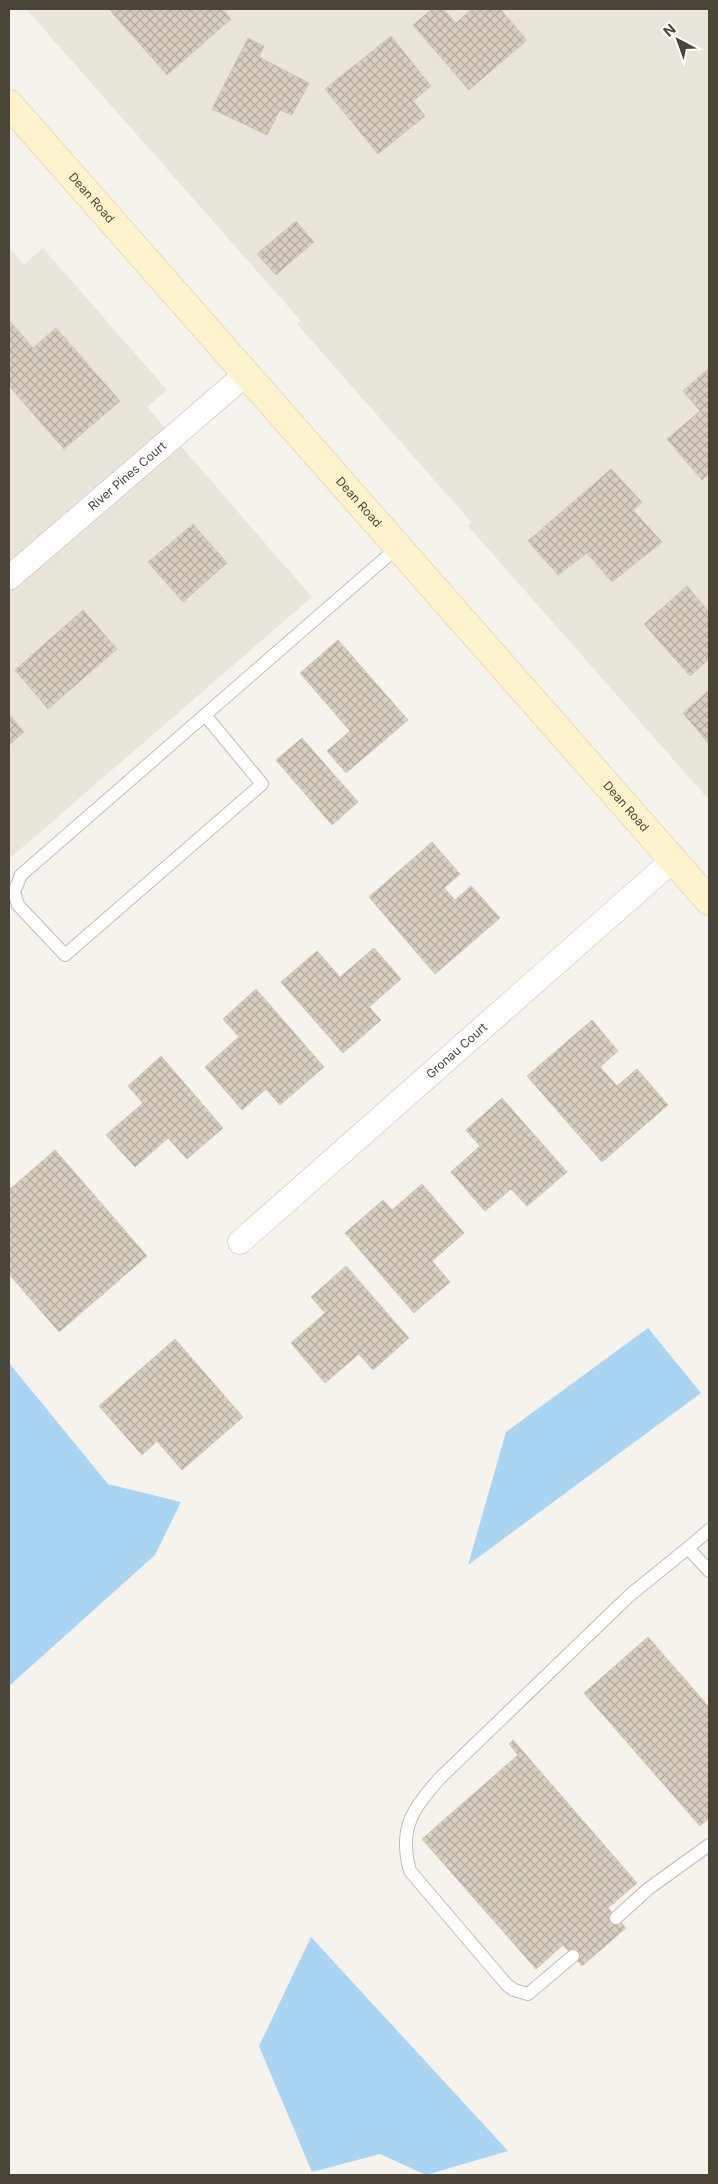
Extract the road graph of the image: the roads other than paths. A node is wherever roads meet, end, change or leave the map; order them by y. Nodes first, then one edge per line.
1 (9, 104) edge
2 (246, 374) junction
3 (398, 547) junction
4 (9, 578) edge
5 (205, 715) junction
6 (674, 860) junction
7 (709, 901) edge
8 (240, 1242) dead end
9 (709, 1530) edge
10 (688, 1548) junction
11 (709, 1571) edge
12 (709, 1845) edge
13 (616, 1918) dead end
14 (573, 1956) dead end

1 - 2 main road, Dean Road
2 - 3 main road, Dean Road
2 - 4 street, River Pines Court
3 - 5 lane
3 - 6 main road, Dean Road
5 - 5 lane
6 - 7 main road, Dean Road
6 - 8 street, Gronau Court
9 - 10 lane
10 - 11 lane
10 - 14 lane
12 - 13 lane

